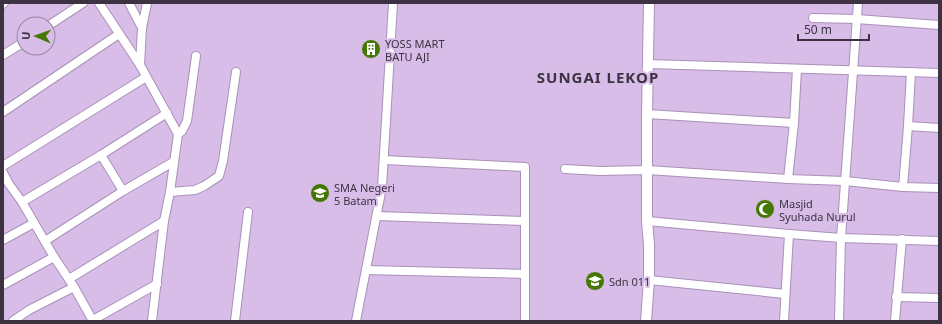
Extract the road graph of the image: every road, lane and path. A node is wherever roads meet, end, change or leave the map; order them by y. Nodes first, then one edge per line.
1 (84, 3) edge
2 (99, 3) edge
3 (129, 3) edge
4 (146, 3) edge
5 (393, 3) edge
6 (649, 3) edge
7 (858, 3) edge
8 (813, 18) dead end
9 (856, 19) junction
10 (56, 21) edge
11 (939, 25) edge
12 (142, 28) junction
13 (119, 34) junction
14 (16, 47) edge
15 (3, 55) edge
16 (196, 56) dead end
17 (648, 64) junction
18 (140, 65) junction
19 (797, 69) junction
20 (854, 71) junction
21 (236, 72) dead end
22 (911, 72) junction
23 (939, 73) edge
24 (146, 77) junction
25 (3, 112) edge
26 (167, 113) junction
27 (647, 114) junction
28 (794, 123) junction
29 (908, 126) junction
30 (939, 128) edge
31 (178, 134) junction
32 (101, 155) junction
33 (384, 160) junction
34 (173, 162) junction
35 (3, 166) edge
36 (565, 169) dead end
37 (648, 170) junction
38 (3, 173) edge
39 (788, 179) junction
40 (845, 181) junction
41 (6, 186) edge
42 (903, 187) junction
43 (939, 188) edge
44 (123, 191) junction
45 (170, 192) junction
46 (22, 202) junction
47 (248, 212) dead end
48 (377, 216) junction
49 (164, 221) junction
50 (525, 221) junction
51 (647, 221) junction
52 (34, 223) junction
53 (789, 234) junction
54 (841, 238) junction
55 (902, 239) junction
56 (3, 240) edge
57 (45, 241) junction
58 (939, 241) edge
59 (54, 257) junction
60 (366, 270) junction
61 (525, 274) junction
62 (69, 279) junction
63 (648, 280) junction
64 (157, 284) junction
65 (3, 285) edge
66 (74, 287) junction
67 (785, 294) junction
68 (896, 297) junction
69 (939, 298) edge
70 (13, 321) edge
71 (93, 321) edge
72 (152, 321) edge
73 (235, 321) edge
74 (356, 321) edge
75 (525, 321) edge
76 (646, 321) edge
77 (784, 321) edge
78 (839, 321) edge
79 (895, 321) edge

1 - 10 street
2 - 13 street
3 - 12 street
4 - 12 street
5 - 33 street
6 - 17 street
7 - 9 street
8 - 9 street
9 - 11 street
9 - 20 street
12 - 18 street
13 - 18 street
13 - 25 street
14 - 15 street
16 - 31 street
17 - 19 street
17 - 27 street
18 - 24 street
19 - 20 street
19 - 28 street
20 - 22 street
20 - 40 street
21 - 45 street
22 - 23 street
22 - 29 street
24 - 26 street
24 - 35 street
26 - 31 street
26 - 32 street
27 - 28 street
27 - 37 street
28 - 39 street
29 - 30 street
29 - 42 street
31 - 34 street
32 - 44 street
32 - 46 street
33 - 48 street
33 - 50 street
34 - 44 street
34 - 45 street
36 - 37 street
37 - 39 street
37 - 51 street
38 - 41 street
39 - 40 street
40 - 42 street
40 - 54 street
41 - 46 street
42 - 43 street
44 - 57 street
45 - 49 street
46 - 52 street
47 - 73 street
48 - 50 street
48 - 60 street
49 - 62 street
49 - 64 street
50 - 61 street
51 - 53 street
51 - 63 street
52 - 56 street
52 - 57 street
53 - 54 street
53 - 67 street
54 - 55 street
54 - 78 street
55 - 58 street
55 - 68 street
57 - 59 street
59 - 62 street
59 - 65 street
60 - 61 street
60 - 74 street
61 - 75 street
62 - 66 street
63 - 67 street
63 - 76 street
64 - 71 street
64 - 72 street
66 - 70 street
66 - 71 street
67 - 77 street
68 - 69 street
68 - 79 street

